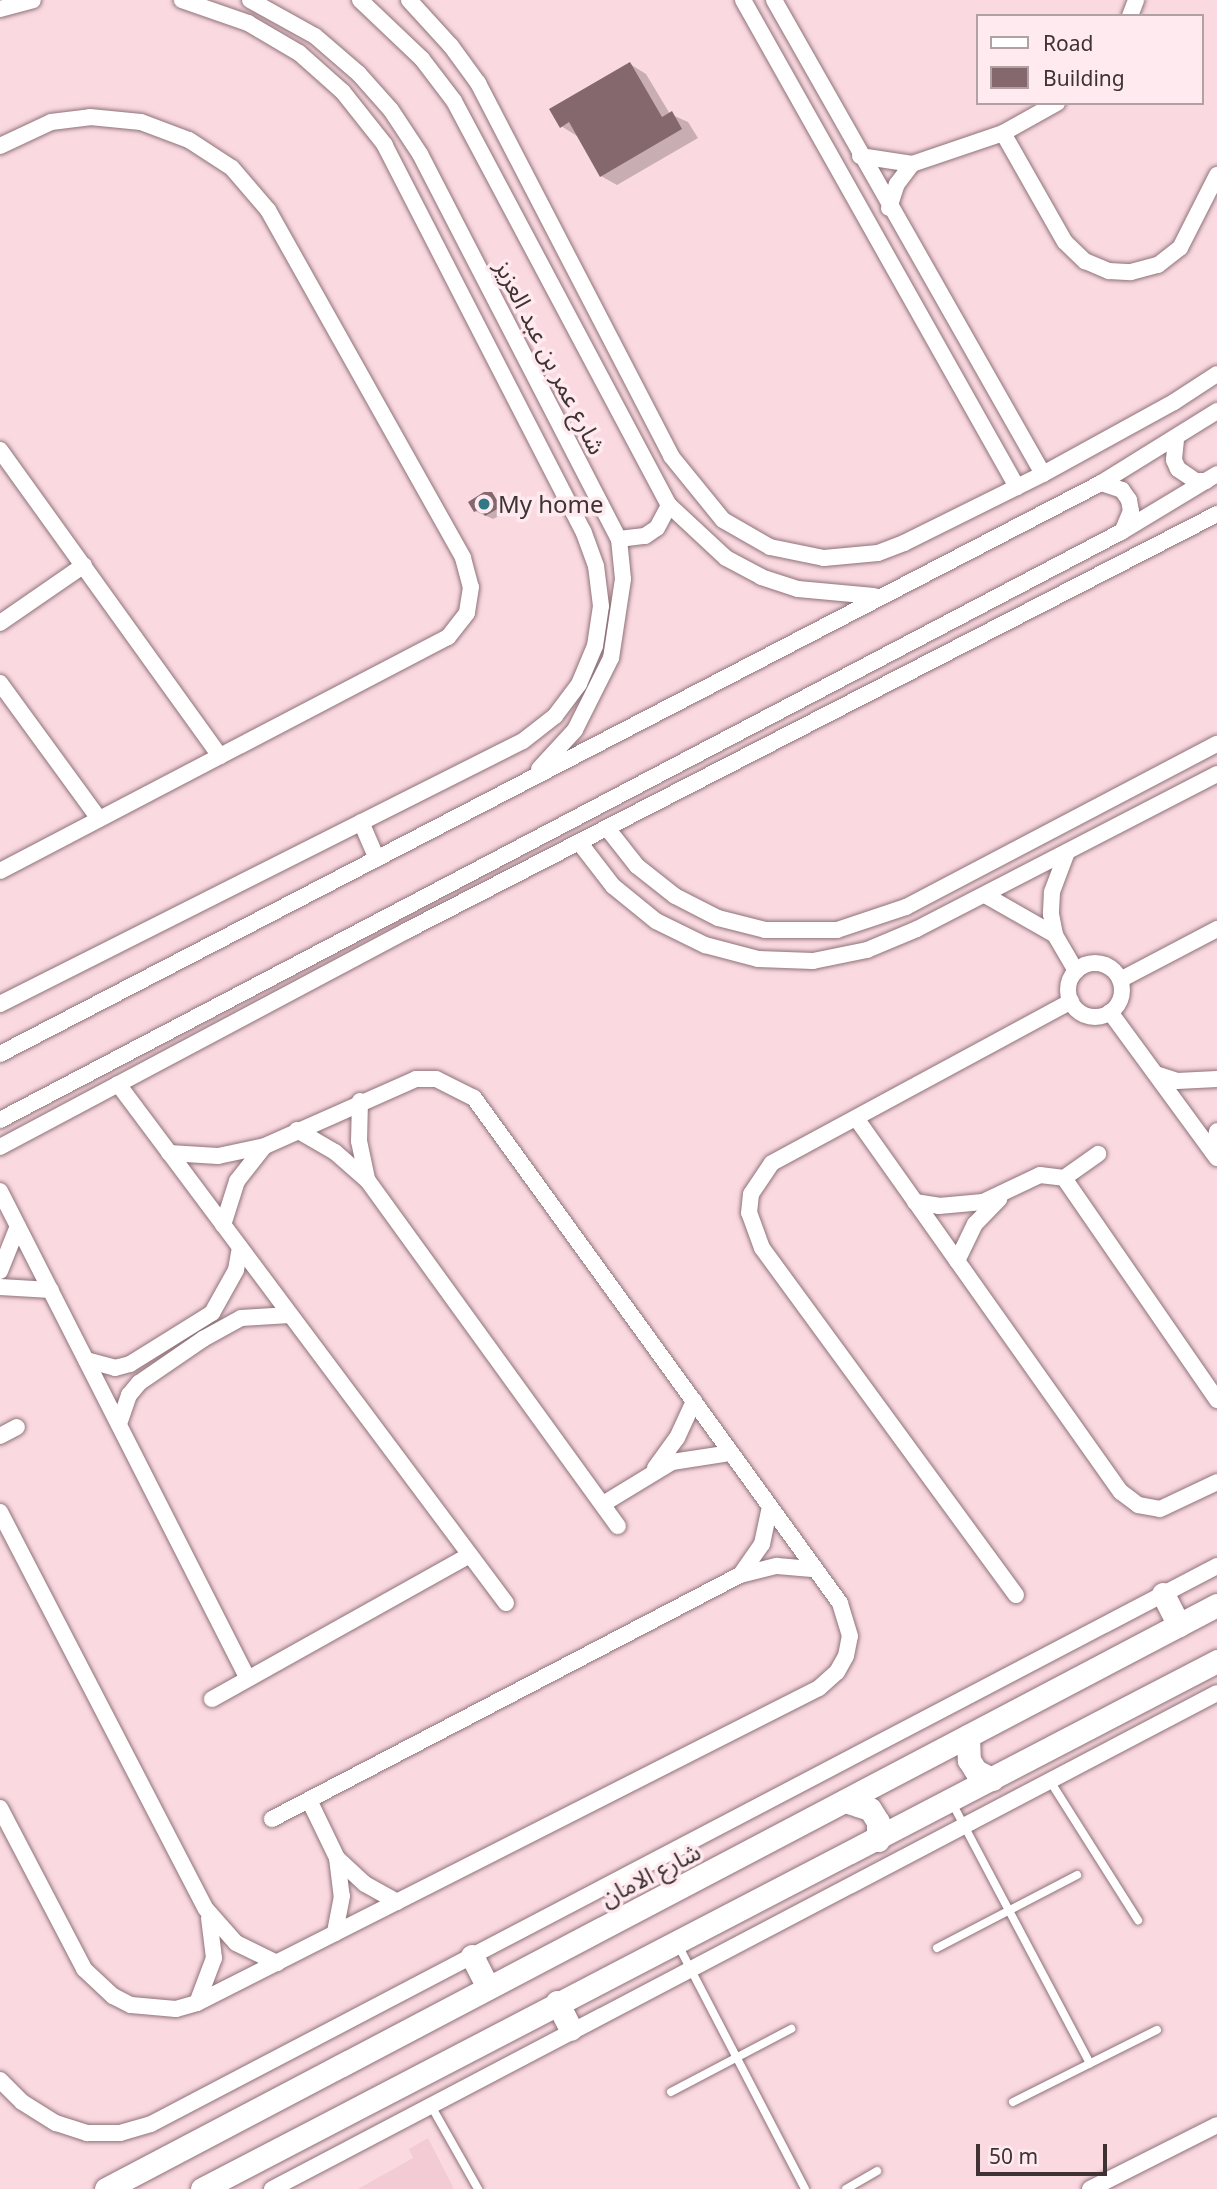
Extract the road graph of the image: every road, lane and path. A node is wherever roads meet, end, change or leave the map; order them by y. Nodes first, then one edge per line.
1 (33, 0) edge
2 (181, 0) edge
3 (250, 0) edge
4 (360, 0) edge
5 (409, 0) edge
6 (744, 0) edge
7 (774, 0) edge
8 (0, 9) edge
9 (798, 45) junction
10 (774, 58) junction
11 (478, 83) junction
12 (454, 101) junction
13 (1054, 105) edge
14 (1003, 134) junction
15 (0, 146) edge
16 (860, 156) junction
17 (912, 164) junction
18 (1217, 175) edge
19 (889, 208) junction
20 (563, 244) junction
21 (537, 259) junction
22 (1217, 373) edge
23 (642, 407) junction
24 (1217, 411) edge
25 (622, 419) junction
26 (1176, 440) junction
27 (0, 450) edge
28 (582, 468) junction
29 (1043, 474) junction
30 (1211, 477) edge
31 (556, 481) junction
32 (1101, 483) junction
33 (1017, 487) junction
34 (669, 505) junction
35 (1217, 514) edge
36 (1121, 531) junction
37 (619, 539) junction
38 (84, 565) junction
39 (876, 596) junction
40 (0, 623) edge
41 (0, 682) edge
42 (729, 735) junction
43 (1217, 744) edge
44 (220, 756) junction
45 (741, 759) junction
46 (1217, 774) edge
47 (519, 786) junction
48 (99, 819) junction
49 (361, 822) junction
50 (607, 828) junction
51 (579, 842) junction
52 (1067, 852) junction
53 (377, 859) junction
54 (0, 871) edge
55 (985, 895) junction
56 (394, 910) junction
57 (1217, 929) edge
58 (406, 931) junction
59 (1055, 935) junction
60 (1076, 971) junction
61 (1120, 980) junction
62 (1071, 1002) junction
63 (0, 1004) edge
64 (1110, 1012) junction
65 (0, 1054) edge
66 (1156, 1074) junction
67 (1217, 1079) edge
68 (118, 1084) junction
69 (360, 1101) junction
70 (856, 1118) junction
71 (0, 1120) edge
72 (296, 1130) junction
73 (1217, 1131) edge
74 (265, 1146) junction
75 (0, 1147) edge
76 (169, 1153) junction
77 (1098, 1154) dead end
78 (1215, 1155) edge
79 (1064, 1178) junction
80 (368, 1181) junction
81 (0, 1191) edge
82 (1004, 1195) junction
83 (915, 1202) junction
84 (223, 1225) junction
85 (18, 1226) junction
86 (240, 1247) junction
87 (957, 1261) junction
88 (0, 1271) edge
89 (0, 1287) edge
90 (51, 1290) junction
91 (290, 1315) junction
92 (86, 1360) junction
93 (1215, 1395) edge
94 (694, 1401) junction
95 (119, 1424) junction
96 (17, 1427) dead end
97 (0, 1436) edge
98 (731, 1452) junction
99 (653, 1470) junction
100 (1214, 1481) edge
101 (603, 1504) junction
102 (770, 1507) junction
103 (0, 1512) edge
104 (618, 1526) dead end
105 (470, 1555) junction
106 (1217, 1566) edge
107 (815, 1569) junction
108 (740, 1576) junction
109 (1163, 1594) junction
110 (1016, 1595) dead end
111 (506, 1603) dead end
112 (1217, 1605) edge
113 (1179, 1625) junction
114 (1217, 1661) edge
115 (248, 1679) junction
116 (1217, 1693) edge
117 (212, 1699) dead end
118 (968, 1736) junction
119 (992, 1779) junction
120 (1050, 1781) junction
121 (309, 1800) junction
122 (845, 1801) junction
123 (951, 1801) junction
124 (0, 1808) edge
125 (272, 1819) dead end
126 (964, 1826) junction
127 (878, 1840) junction
128 (337, 1858) junction
129 (1077, 1875) dead end
130 (397, 1902) junction
131 (206, 1909) junction
132 (1009, 1911) junction
133 (1138, 1920) dead end
134 (335, 1933) junction
135 (677, 1942) junction
136 (937, 1948) dead end
137 (472, 1956) junction
138 (277, 1962) junction
139 (690, 1967) junction
140 (488, 1987) junction
141 (557, 2001) junction
142 (197, 2003) junction
143 (571, 2029) junction
144 (792, 2029) dead end
145 (1157, 2030) dead end
146 (737, 2058) junction
147 (1090, 2064) junction
148 (0, 2081) edge
149 (671, 2092) dead end
150 (1013, 2102) dead end
151 (430, 2104) junction
152 (1217, 2125) edge
153 (877, 2171) dead end
154 (106, 2189) edge
155 (202, 2189) edge
156 (272, 2189) edge
157 (478, 2189) edge
158 (805, 2189) edge
159 (846, 2189) edge
160 (1090, 2189) edge

1 - 8 street
2 - 31 street
3 - 28 street, شارع عمر بن عبد العزيز
4 - 12 street, شارع عمر بن عبد العزيز
5 - 11 street
6 - 10 street
7 - 9 street
9 - 10 street
9 - 16 street
10 - 33 street
11 - 12 street
11 - 20 street
12 - 21 street, شارع عمر بن عبد العزيز
13 - 14 street
14 - 17 street
14 - 18 street
15 - 44 street
16 - 17 street
16 - 19 street
17 - 19 street
19 - 29 street
20 - 21 street
20 - 23 street
21 - 25 street, شارع عمر بن عبد العزيز
22 - 29 street
23 - 25 street
23 - 33 street
24 - 26 street
25 - 34 street, شارع عمر بن عبد العزيز
26 - 30 street
26 - 32 street
27 - 38 street
28 - 31 street
28 - 37 street, شارع عمر بن عبد العزيز
29 - 33 street
30 - 36 street
31 - 49 street
32 - 36 street
32 - 39 street
34 - 37 street
34 - 39 street, شارع عمر بن عبد العزيز
35 - 45 street
36 - 42 street
37 - 47 street, شارع عمر بن عبد العزيز
38 - 40 street
38 - 44 street
39 - 47 street
41 - 48 street
42 - 45 street
42 - 56 street
43 - 50 street
44 - 48 street
45 - 50 street
46 - 52 street
47 - 53 street
48 - 54 street
49 - 53 street
49 - 63 street
50 - 51 street
51 - 55 street
51 - 58 street
52 - 55 street
52 - 59 street
53 - 65 street
55 - 59 street
56 - 58 street
56 - 71 street
57 - 61 street
58 - 68 street
59 - 60 street
60 - 61 street
60 - 62 street
61 - 64 street
62 - 64 street
62 - 70 street
64 - 66 street
66 - 67 street
66 - 78 street
68 - 75 street
68 - 76 street
69 - 72 street
69 - 80 street
69 - 94 street
70 - 83 street
70 - 110 street
72 - 74 street
72 - 80 street
73 - 78 street
74 - 76 street
74 - 84 street
76 - 84 street
77 - 79 street
79 - 82 street
79 - 93 street
80 - 101 street
81 - 85 street
82 - 83 street
82 - 87 street
83 - 87 street
84 - 86 street
85 - 88 street
85 - 90 street
86 - 91 street
86 - 92 street
87 - 100 street
89 - 90 street
90 - 92 street
91 - 95 street
91 - 105 street
92 - 95 street
94 - 98 street
94 - 99 street
95 - 115 street
96 - 97 street
98 - 99 street
98 - 102 street
99 - 101 street
101 - 104 street
102 - 107 street
102 - 108 street
103 - 131 street
105 - 111 street
105 - 115 street
106 - 109 street
107 - 108 street
107 - 130 street
108 - 121 street
109 - 113 street
109 - 137 street
112 - 113 street, شارع الامان
113 - 118 street, شارع الامان
114 - 119 street
115 - 117 street
116 - 120 street
118 - 119 street
118 - 122 street, شارع الامان
119 - 123 street
120 - 126 street
120 - 133 lane
121 - 125 street
121 - 128 street
122 - 127 street
122 - 140 street, شارع الامان
123 - 126 lane
123 - 127 street
124 - 142 street
126 - 132 lane
126 - 139 street
127 - 135 street
128 - 130 street
128 - 134 street
129 - 132 lane
130 - 134 street
131 - 138 street
131 - 142 street
132 - 136 lane
132 - 147 lane
134 - 138 street
135 - 139 lane
135 - 141 street
137 - 140 street
137 - 148 street
138 - 142 street
139 - 143 street
139 - 146 lane
140 - 154 street, شارع الامان
141 - 143 street
141 - 155 street
143 - 151 street
144 - 146 lane
145 - 147 lane
146 - 149 lane
146 - 158 lane
147 - 150 lane
151 - 156 street
151 - 157 lane
152 - 160 street
153 - 159 lane

